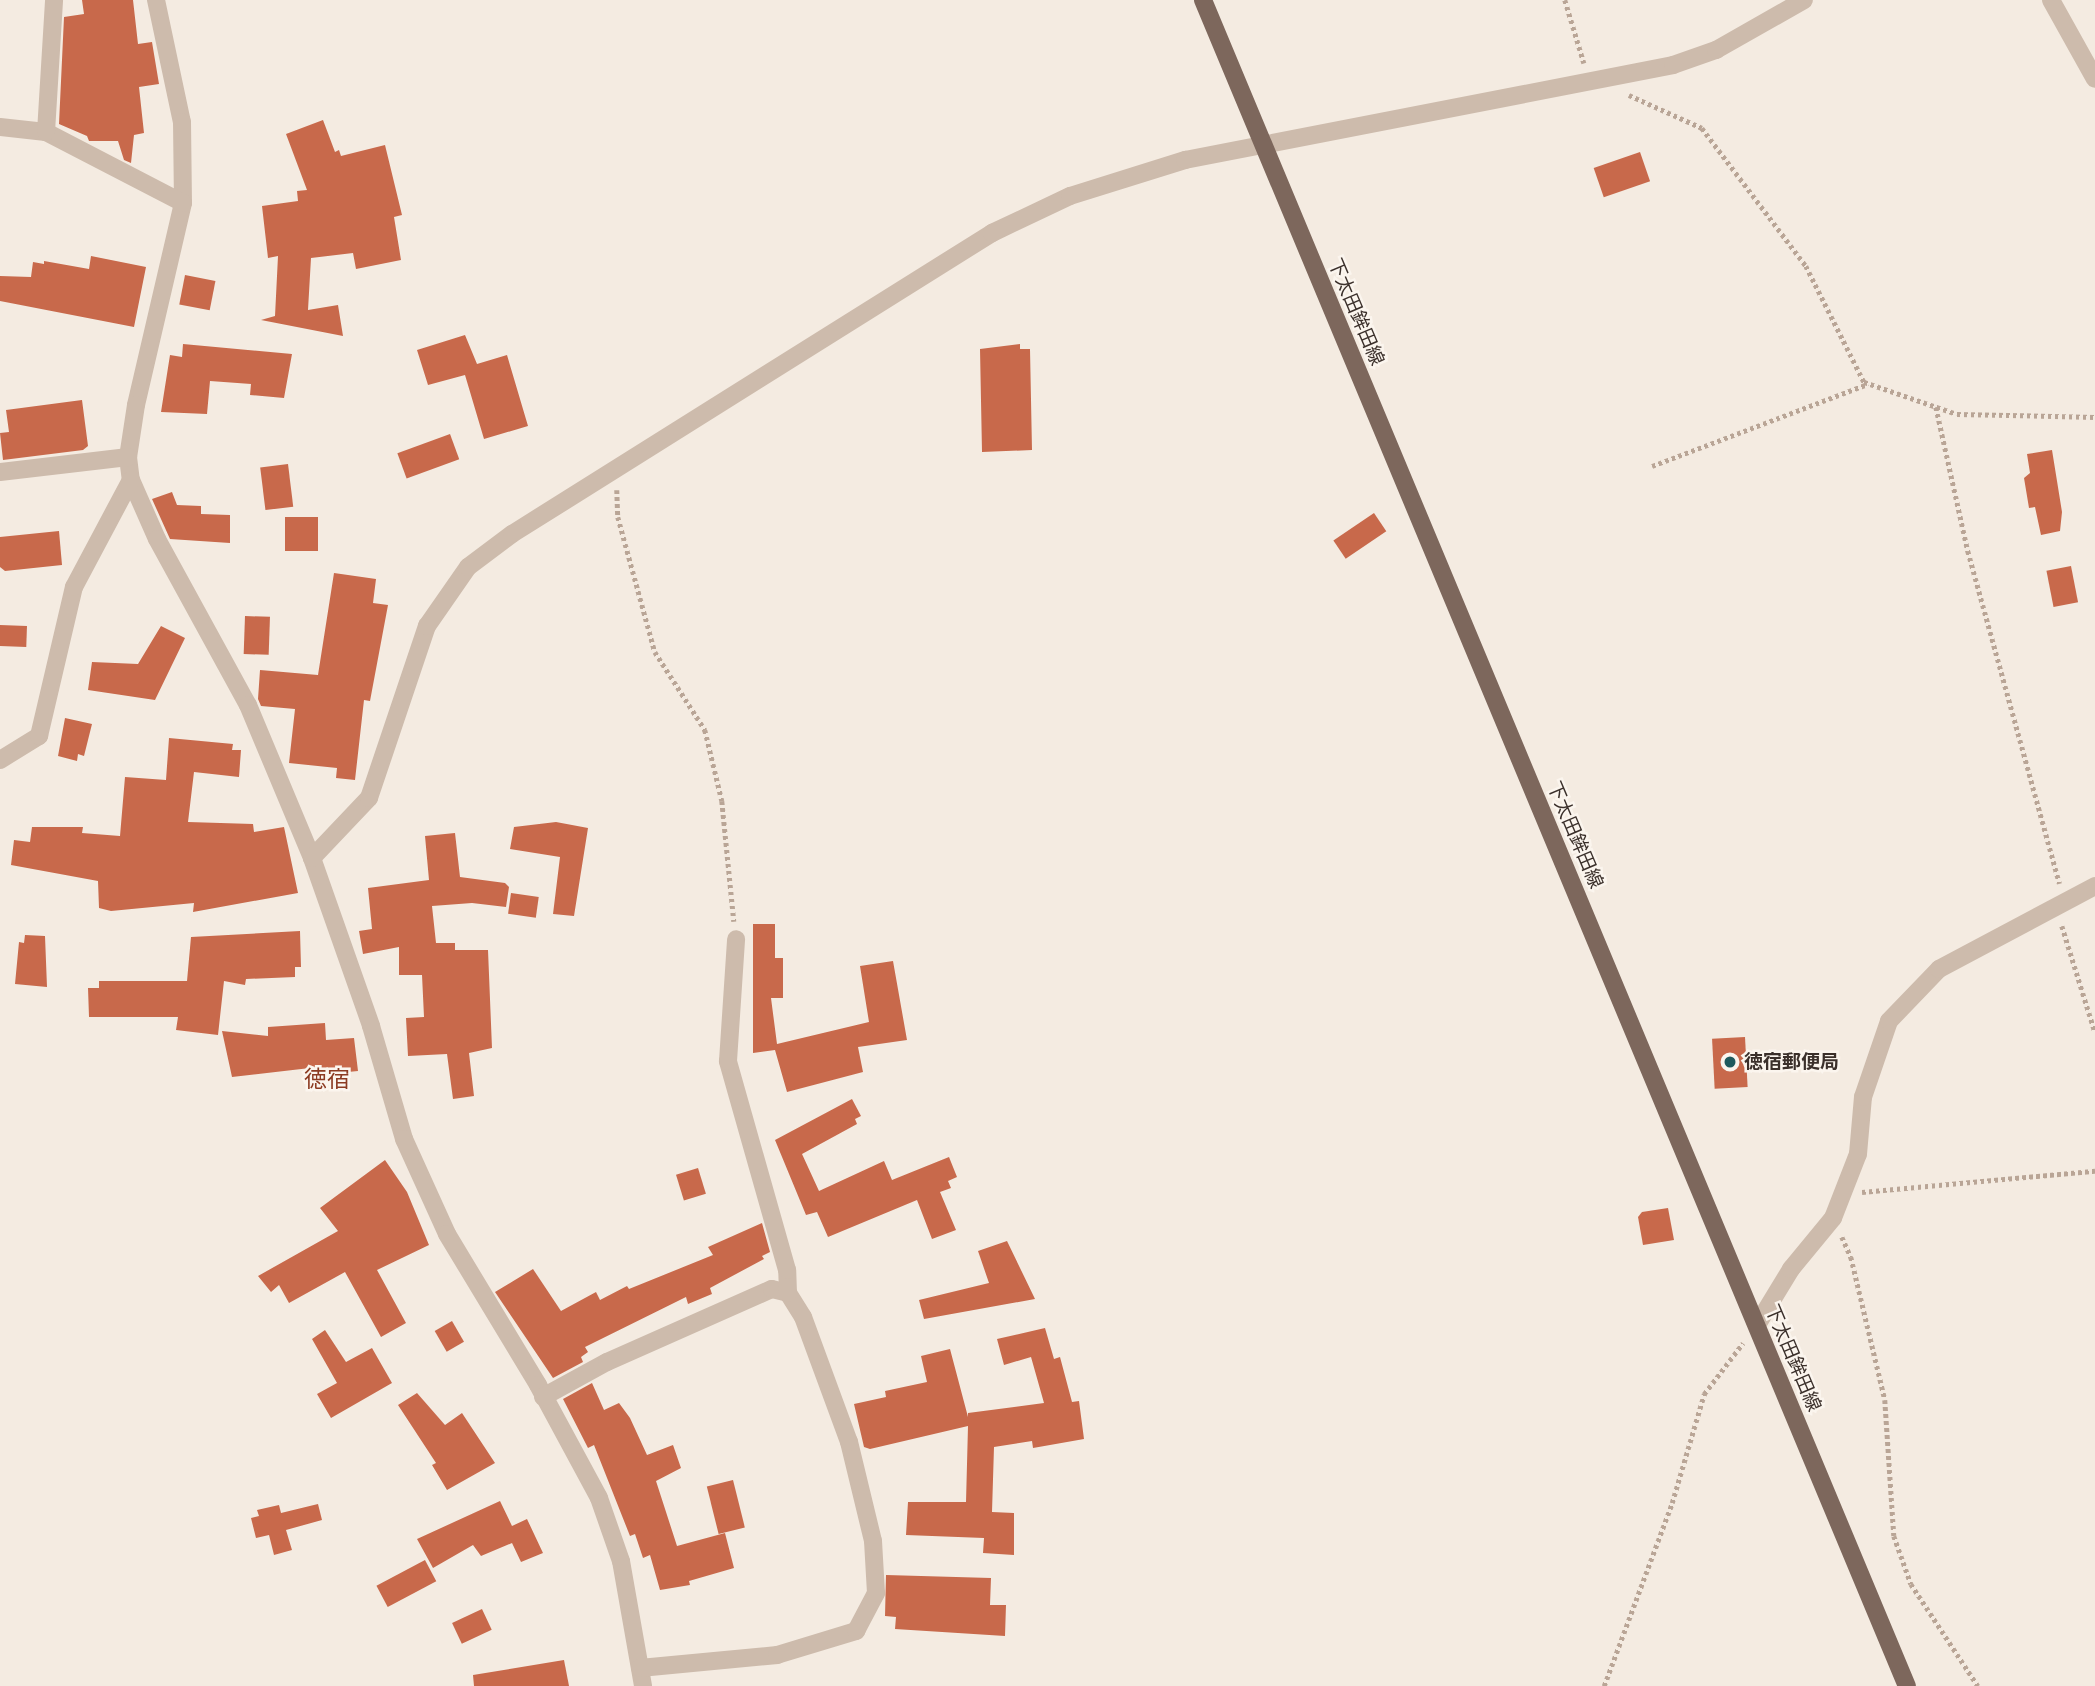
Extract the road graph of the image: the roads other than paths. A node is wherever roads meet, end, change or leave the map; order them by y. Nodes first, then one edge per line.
1 (54, 0) edge
2 (156, 0) edge
3 (1203, 0) edge
4 (1804, 0) edge
5 (2051, 0) edge
6 (2095, 79) edge
7 (0, 127) edge
8 (46, 132) junction
9 (1264, 146) junction
10 (183, 203) junction
11 (128, 457) junction
12 (0, 472) edge
13 (131, 480) junction
14 (0, 760) edge
15 (312, 858) junction
16 (2095, 886) edge
17 (736, 939) road end
18 (788, 1293) junction
19 (1757, 1325) junction
20 (543, 1397) junction
21 (641, 1677) edge
22 (1907, 1686) edge

1 - 8 street
2 - 10 street
3 - 9 main road, 下太田鉾田線
4 - 9 street
5 - 6 street
7 - 8 street
8 - 10 street
9 - 15 street
9 - 19 main road, 下太田鉾田線
10 - 11 street
11 - 12 street
11 - 13 street
13 - 14 street
13 - 15 street
15 - 20 street
16 - 19 street
17 - 18 street
18 - 20 street
18 - 21 street
19 - 22 main road, 下太田鉾田線
20 - 21 street

